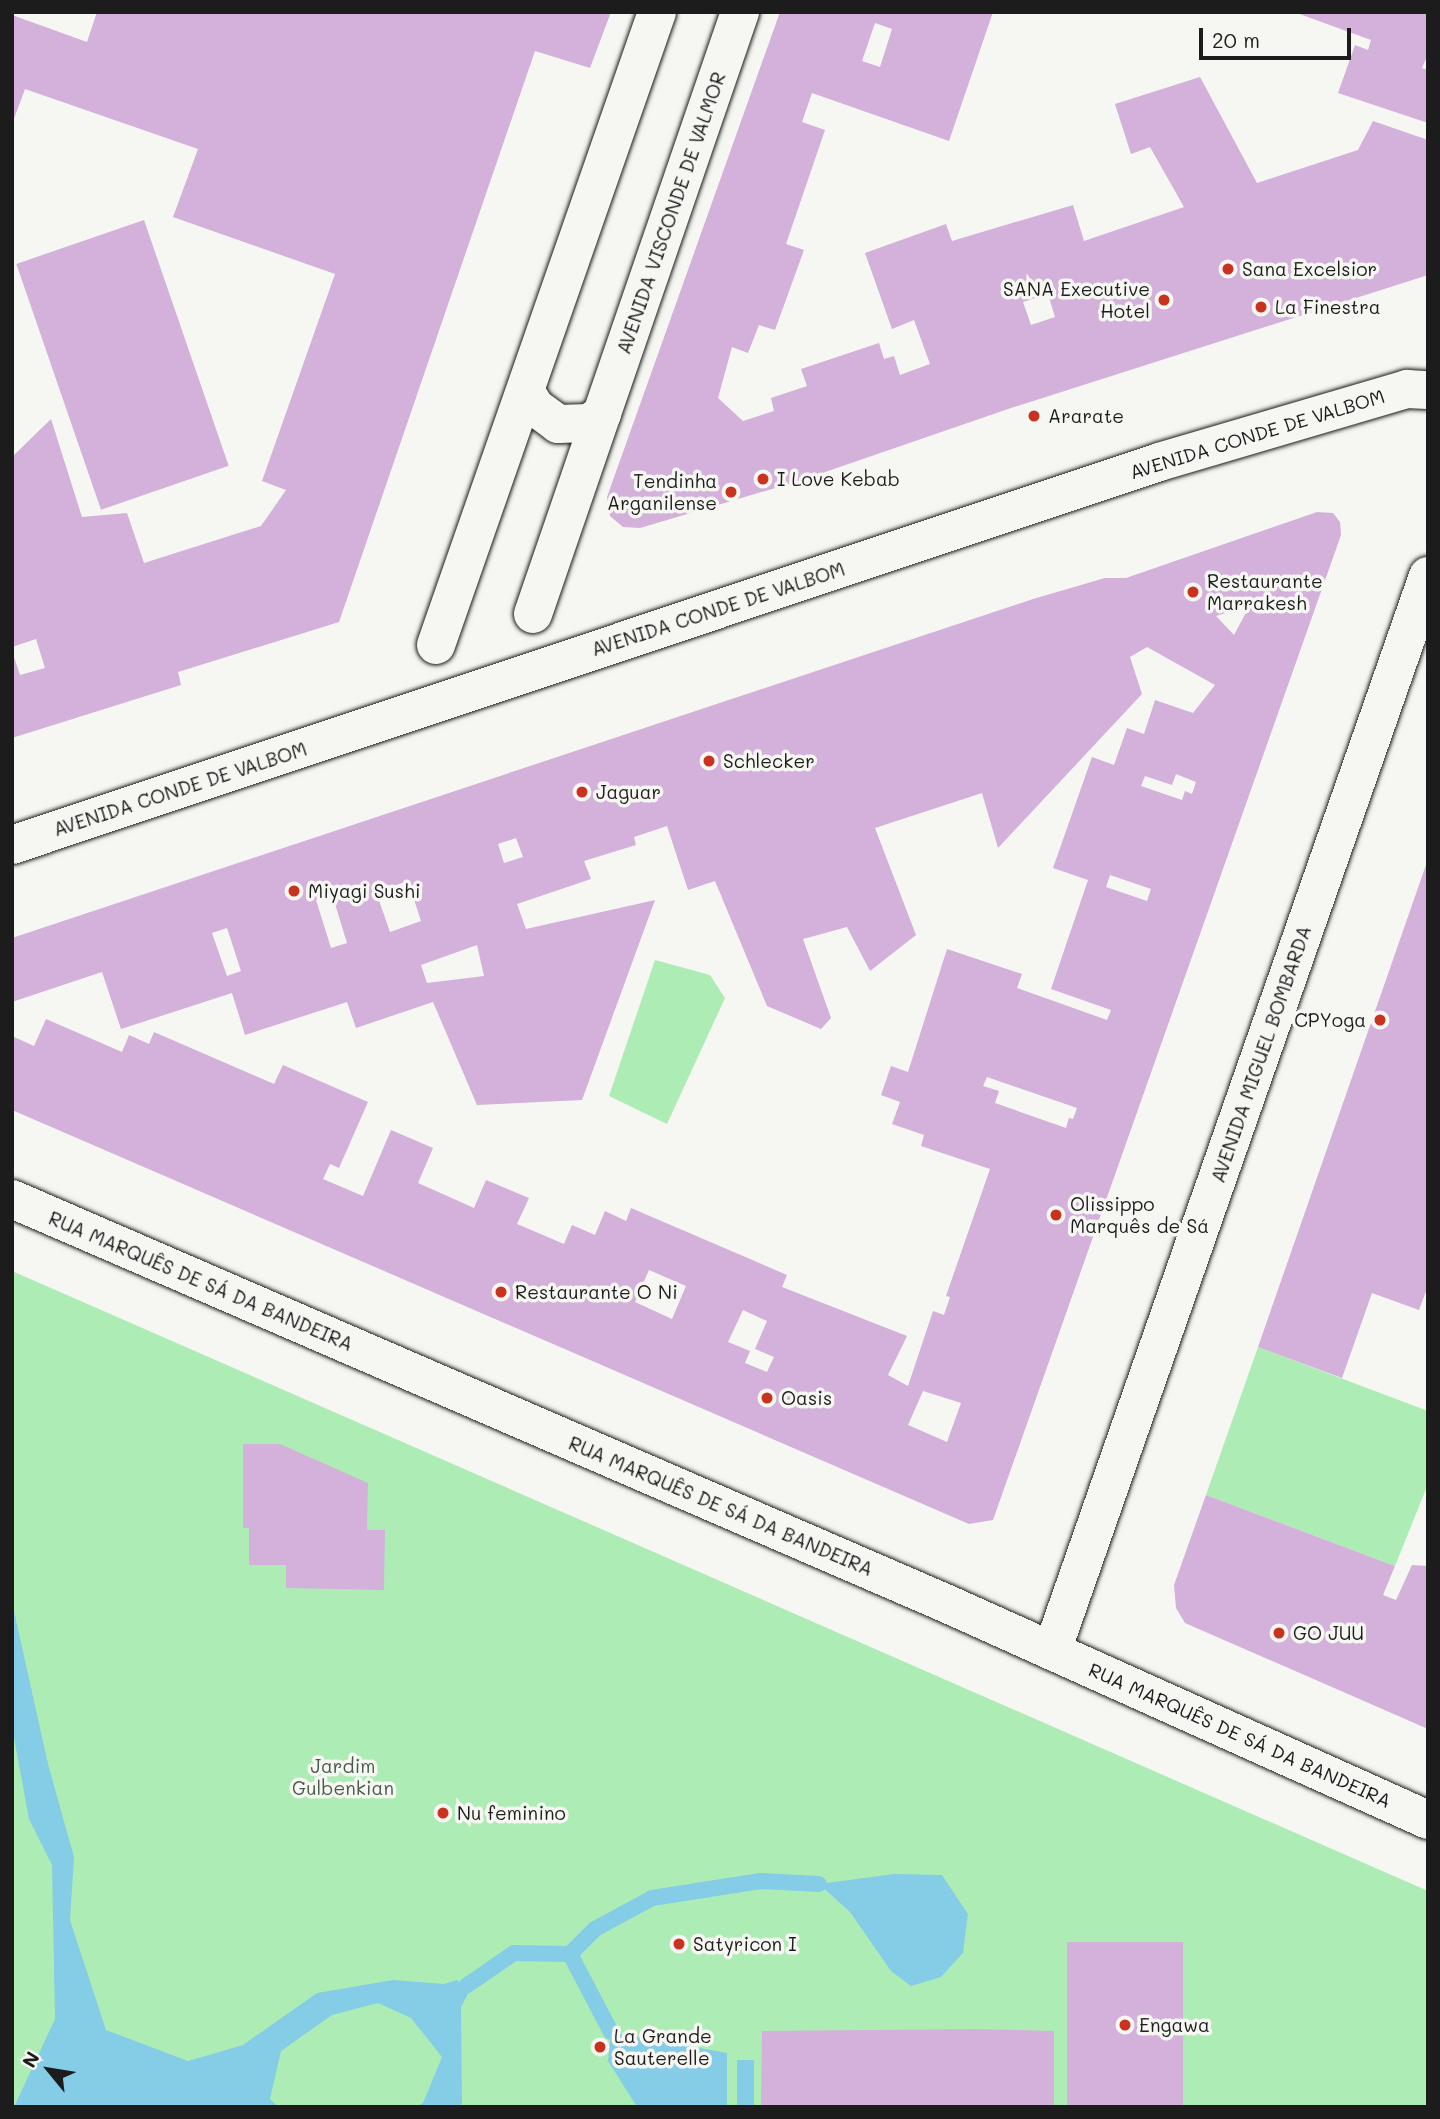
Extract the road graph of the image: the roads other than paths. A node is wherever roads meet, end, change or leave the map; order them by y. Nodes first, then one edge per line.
1 (657, 12) edge
2 (740, 12) edge
3 (1428, 390) edge
4 (526, 392) junction
5 (602, 414) junction
6 (1428, 576) edge
7 (533, 614) dead end
8 (436, 645) dead end
9 (12, 845) edge
10 (12, 1199) edge
11 (1052, 1651) junction
12 (1428, 1820) edge

1 - 4 street
2 - 5 street, AVENIDA VISCONDE DE VALMOR
3 - 9 street, AVENIDA CONDE DE VALBOM
4 - 5 street
4 - 8 street
5 - 7 street, AVENIDA VISCONDE DE VALMOR
6 - 11 street, AVENIDA MIGUEL BOMBARDA
10 - 11 street, RUA MARQUÊS DE SÁ DA BANDEIRA
11 - 12 street, RUA MARQUÊS DE SÁ DA BANDEIRA

